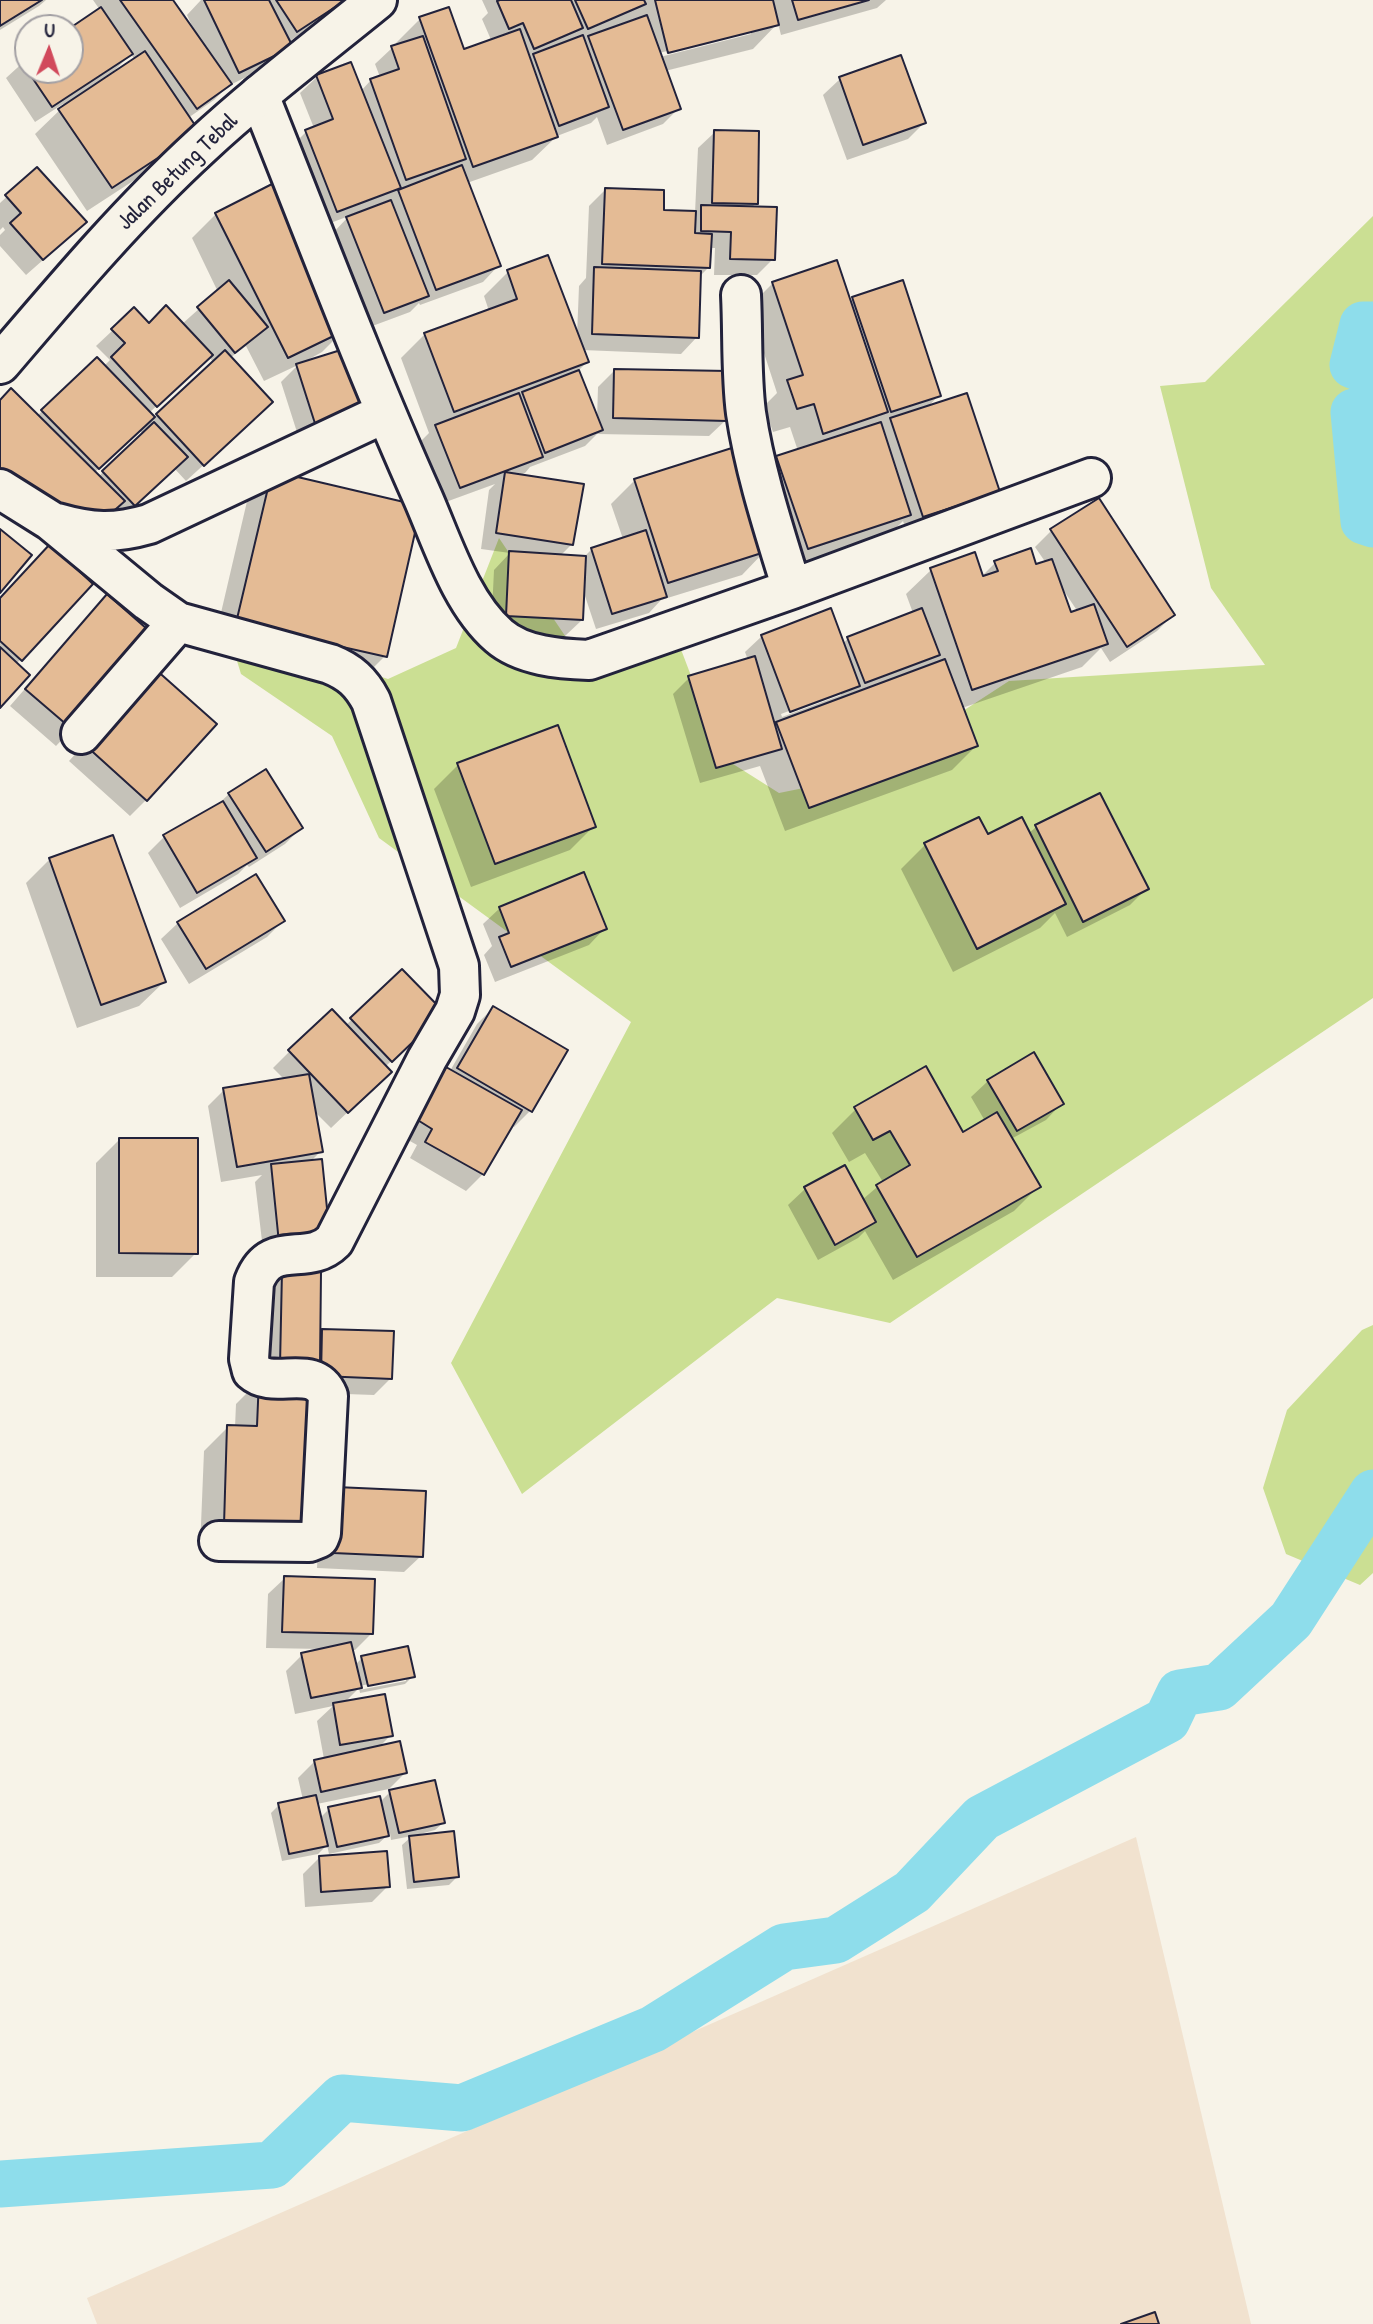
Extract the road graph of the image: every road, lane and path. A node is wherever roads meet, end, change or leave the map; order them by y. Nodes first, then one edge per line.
1 (377, 0) edge
2 (260, 95) junction
3 (741, 295) dead end
4 (0, 364) edge
5 (385, 413) junction
6 (1091, 478) dead end
7 (0, 489) edge
8 (51, 522) junction
9 (792, 589) junction
10 (178, 622) junction
11 (81, 734) dead end
12 (219, 1541) dead end

1 - 2 street, Jalan Betung Tebal
2 - 4 street, Jalan Betung Tebal
2 - 5 street
3 - 9 street
5 - 8 street
5 - 9 street
6 - 9 street
7 - 8 street
8 - 10 street
10 - 11 street
10 - 12 street

